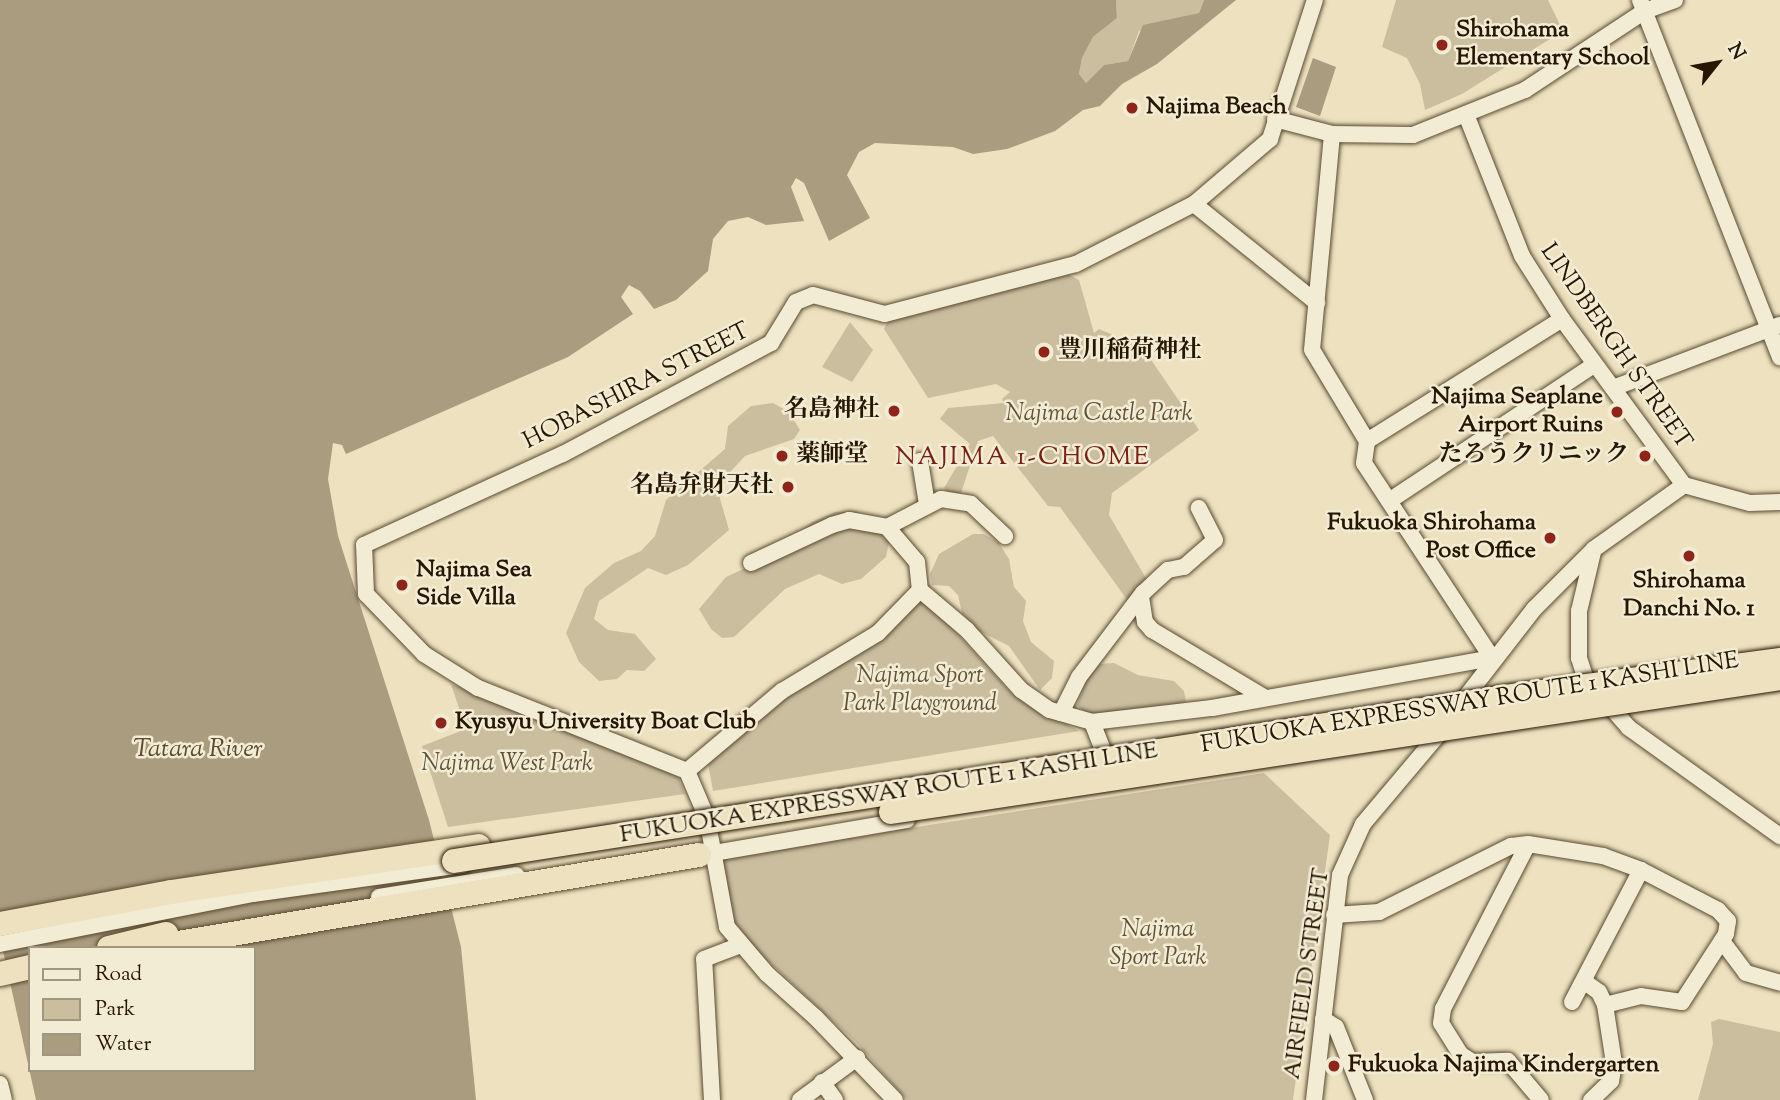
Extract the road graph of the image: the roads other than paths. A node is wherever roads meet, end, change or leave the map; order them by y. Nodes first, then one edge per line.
1 (1315, 0) edge
2 (1675, 0) edge
3 (1642, 6) edge
4 (1467, 117) junction
5 (1275, 119) junction
6 (1332, 134) junction
7 (1194, 204) junction
8 (1317, 303) junction
9 (1562, 319) junction
10 (1774, 328) edge
11 (1780, 358) edge
12 (1595, 364) junction
13 (1613, 388) junction
14 (1367, 441) junction
15 (920, 461) dead end
16 (1684, 485) junction
17 (1389, 501) junction
18 (1780, 502) edge
19 (927, 503) junction
20 (1199, 508) dead end
21 (887, 527) junction
22 (1005, 536) dead end
23 (1594, 549) junction
24 (751, 563) dead end
25 (919, 590) junction
26 (1141, 597) junction
27 (1492, 658) junction
28 (1780, 659) edge
29 (1780, 678) edge
30 (1586, 679) junction
31 (1467, 694) junction
32 (1264, 697) junction
33 (1602, 701) junction
34 (1061, 713) junction
35 (1092, 722) junction
36 (1443, 730) junction
37 (1107, 752) junction
38 (687, 771) junction
39 (1114, 788) junction
40 (707, 818) junction
41 (675, 822) joint
42 (1780, 836) edge
43 (1528, 844) junction
44 (706, 854) junction
45 (1642, 870) junction
46 (461, 872) junction
47 (1334, 915) junction
48 (0, 924) edge
49 (0, 936) edge
50 (1721, 941) junction
51 (0, 944) edge
52 (741, 945) junction
53 (119, 946) edge
54 (120, 946) edge
55 (157, 946) edge
56 (28, 967) edge
57 (28, 968) edge
58 (0, 969) edge
59 (0, 975) edge
60 (1585, 982) junction
61 (1780, 983) edge
62 (1572, 1002) dead end
63 (1605, 1005) junction
64 (1323, 1018) junction
65 (857, 1058) junction
66 (821, 1083) junction
67 (0, 1084) edge
68 (4, 1100) edge
69 (712, 1100) edge
70 (800, 1100) edge
71 (835, 1100) edge
72 (895, 1100) edge
73 (1314, 1100) edge
74 (1365, 1100) edge
75 (1541, 1100) edge
76 (1591, 1100) edge

1 - 5 street, HOBASHIRA STREET
2 - 3 street
3 - 4 street
3 - 10 street
4 - 6 street
4 - 9 street, LINDBERGH STREET
5 - 6 street
5 - 7 street, HOBASHIRA STREET
6 - 8 street
7 - 8 street
7 - 38 street, HOBASHIRA STREET
8 - 14 street
9 - 12 street, LINDBERGH STREET
9 - 14 street
10 - 11 street
10 - 13 street
12 - 13 street, LINDBERGH STREET
12 - 17 street
13 - 16 street, LINDBERGH STREET
14 - 17 street
15 - 19 street
16 - 18 street
16 - 23 street, AIRFIELD STREET
17 - 27 street
19 - 21 street
19 - 22 street
20 - 26 street
21 - 24 street
21 - 25 street
23 - 27 street, AIRFIELD STREET
23 - 30 street
25 - 34 street
25 - 38 street
26 - 32 street
26 - 34 street
27 - 31 street, AIRFIELD STREET
27 - 32 street
28 - 30 street
28 - 49 highway, FUKUOKA EXPRESSWAY ROUTE 1 KASHI LINE, bridge
29 - 33 street
29 - 53 highway, FUKUOKA EXPRESSWAY ROUTE 1 KASHI LINE, bridge
30 - 31 street
30 - 33 street
31 - 36 street, AIRFIELD STREET
31 - 37 street
32 - 35 street
33 - 36 street
33 - 42 street
34 - 35 street
35 - 37 street
36 - 39 street
36 - 47 street, AIRFIELD STREET
37 - 39 street
37 - 40 street
38 - 40 street
39 - 44 street
40 - 41 street
40 - 44 street
41 - 46 highway
43 - 45 street
43 - 47 street
43 - 75 street
44 - 46 highway
44 - 52 street
45 - 50 street
45 - 60 street
46 - 48 highway
46 - 51 street
46 - 54 street
46 - 55 highway
47 - 64 street, AIRFIELD STREET
50 - 61 street
50 - 63 street
52 - 65 street
52 - 69 street
56 - 58 street
57 - 59 highway
60 - 62 street
60 - 63 street
63 - 76 street
64 - 73 street, AIRFIELD STREET
64 - 74 street
65 - 66 street
65 - 72 street
66 - 70 street
66 - 71 street
67 - 68 street

